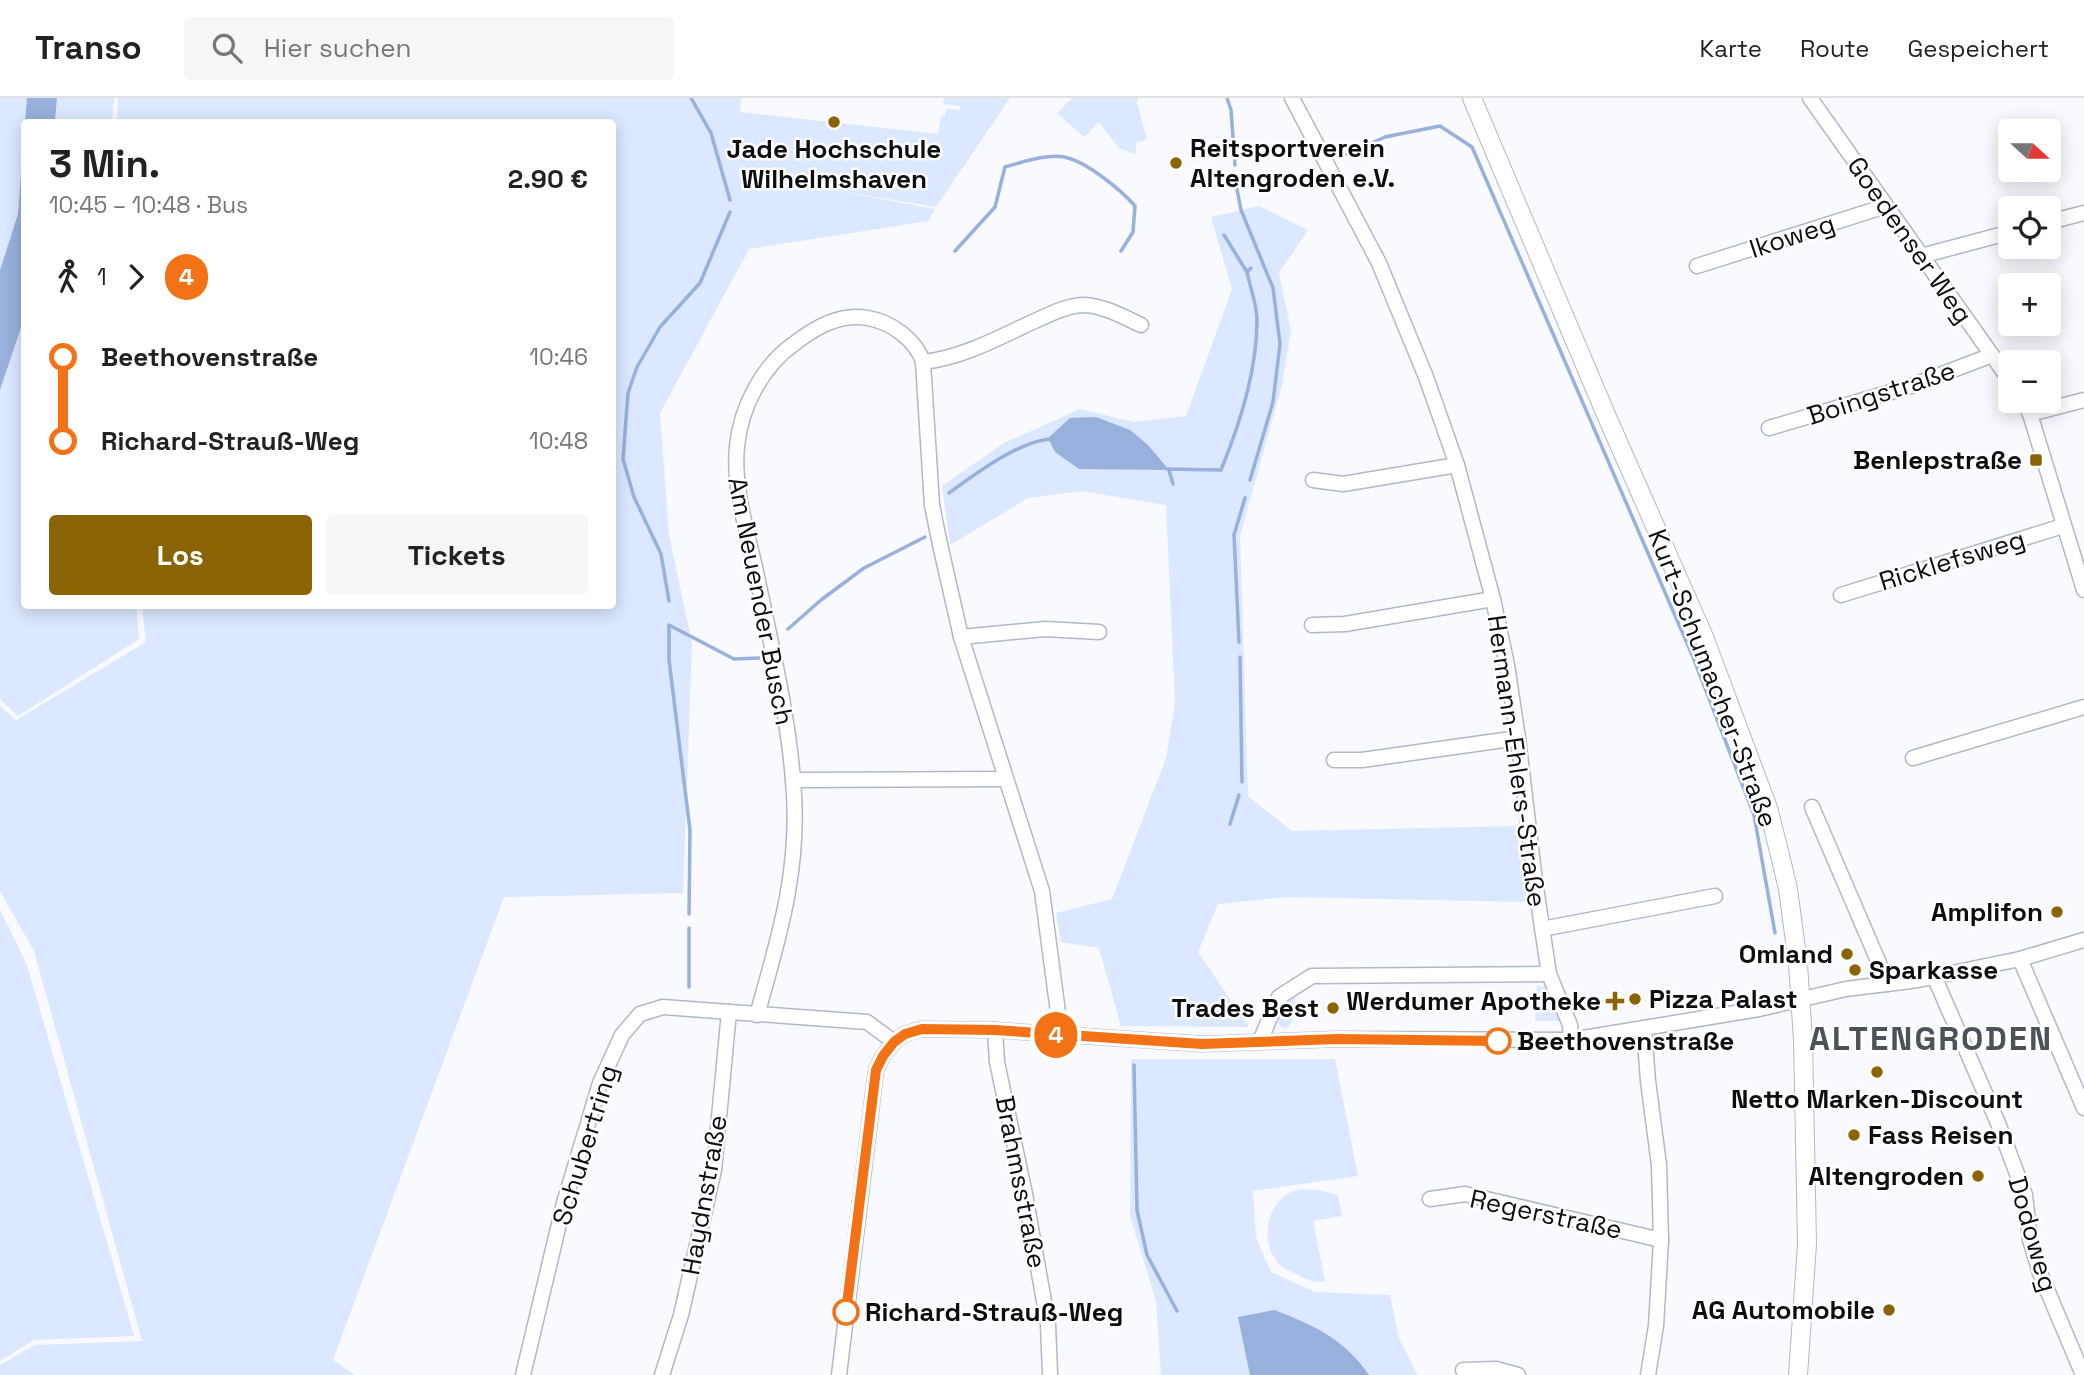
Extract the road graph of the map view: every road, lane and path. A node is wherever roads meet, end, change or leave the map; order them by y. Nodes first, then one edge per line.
1 (1292, 98) edge
2 (1472, 98) edge
3 (1810, 98) edge
4 (1886, 206) junction
5 (2084, 212) edge
6 (2061, 219) edge
7 (1998, 235) edge
8 (1921, 256) junction
9 (1698, 266) dead end
10 (1141, 325) dead end
11 (1992, 355) junction
12 (923, 362) junction
13 (1998, 364) edge
14 (2084, 400) edge
15 (2061, 403) edge
16 (2029, 413) edge
17 (1769, 429) dead end
18 (1457, 465) junction
19 (1313, 480) dead end
20 (2063, 526) junction
21 (2084, 590) edge
22 (1841, 595) dead end
23 (1493, 599) junction
24 (1312, 625) dead end
25 (1099, 632) dead end
26 (961, 637) junction
27 (2084, 707) edge
28 (1518, 738) junction
29 (1913, 758) dead end
30 (1334, 760) dead end
31 (1006, 779) junction
32 (793, 780) junction
33 (1812, 807) dead end
34 (1714, 896) dead end
35 (1542, 929) junction
36 (2084, 940) edge
37 (2020, 959) junction
38 (1549, 974) junction
39 (1934, 976) junction
40 (1888, 984) junction
41 (1800, 999) junction
42 (729, 1012) junction
43 (757, 1015) junction
44 (1644, 1029) junction
45 (995, 1030) junction
46 (1061, 1035) junction
47 (1571, 1040) junction
48 (1260, 1041) junction
49 (894, 1042) junction
50 (2084, 1108) edge
51 (1430, 1199) dead end
52 (1661, 1240) junction
53 (1463, 1370) dead end
54 (523, 1375) edge
55 (662, 1375) edge
56 (839, 1375) edge
57 (1050, 1375) edge
58 (1518, 1375) edge
59 (1648, 1375) edge
60 (1798, 1375) edge
61 (2083, 1375) edge

1 - 18 street, Hermann-Ehlers-Straße
2 - 41 street, Kurt-Schumacher-Straße
3 - 4 street, Goedenser Weg
4 - 8 street, Goedenser Weg
4 - 9 street, Ikoweg
5 - 6 street
7 - 8 street
8 - 11 street, Goedenser Weg
10 - 12 street
11 - 13 street, Goedenser Weg
11 - 17 street, Boingstraße
12 - 26 street
12 - 32 street, Am Neuender Busch
14 - 15 street
16 - 20 street
18 - 19 street
18 - 23 street, Hermann-Ehlers-Straße
20 - 21 street
20 - 22 street, Ricklefsweg
23 - 24 street
23 - 28 street, Hermann-Ehlers-Straße
25 - 26 street
26 - 31 street
27 - 29 street
28 - 30 street
28 - 35 street, Hermann-Ehlers-Straße
31 - 32 street
31 - 46 street
32 - 43 street, Am Neuender Busch
33 - 40 street
34 - 35 street
35 - 38 street, Hermann-Ehlers-Straße
36 - 37 street
37 - 39 street
37 - 50 street
38 - 47 street, Hermann-Ehlers-Straße
38 - 48 street
39 - 40 street
39 - 61 street, Dodoweg
40 - 41 street
41 - 44 street
41 - 60 street, Kurt-Schumacher-Straße
42 - 43 street, Schubertring
42 - 54 street, Schubertring
42 - 55 street, Haydnstraße
43 - 49 street, Schubertring
44 - 47 street
44 - 52 street
45 - 46 street
45 - 49 street
45 - 57 street, Brahmsstraße
46 - 48 street
47 - 48 street
49 - 56 street
51 - 52 street, Regerstraße
52 - 59 street
53 - 58 street

